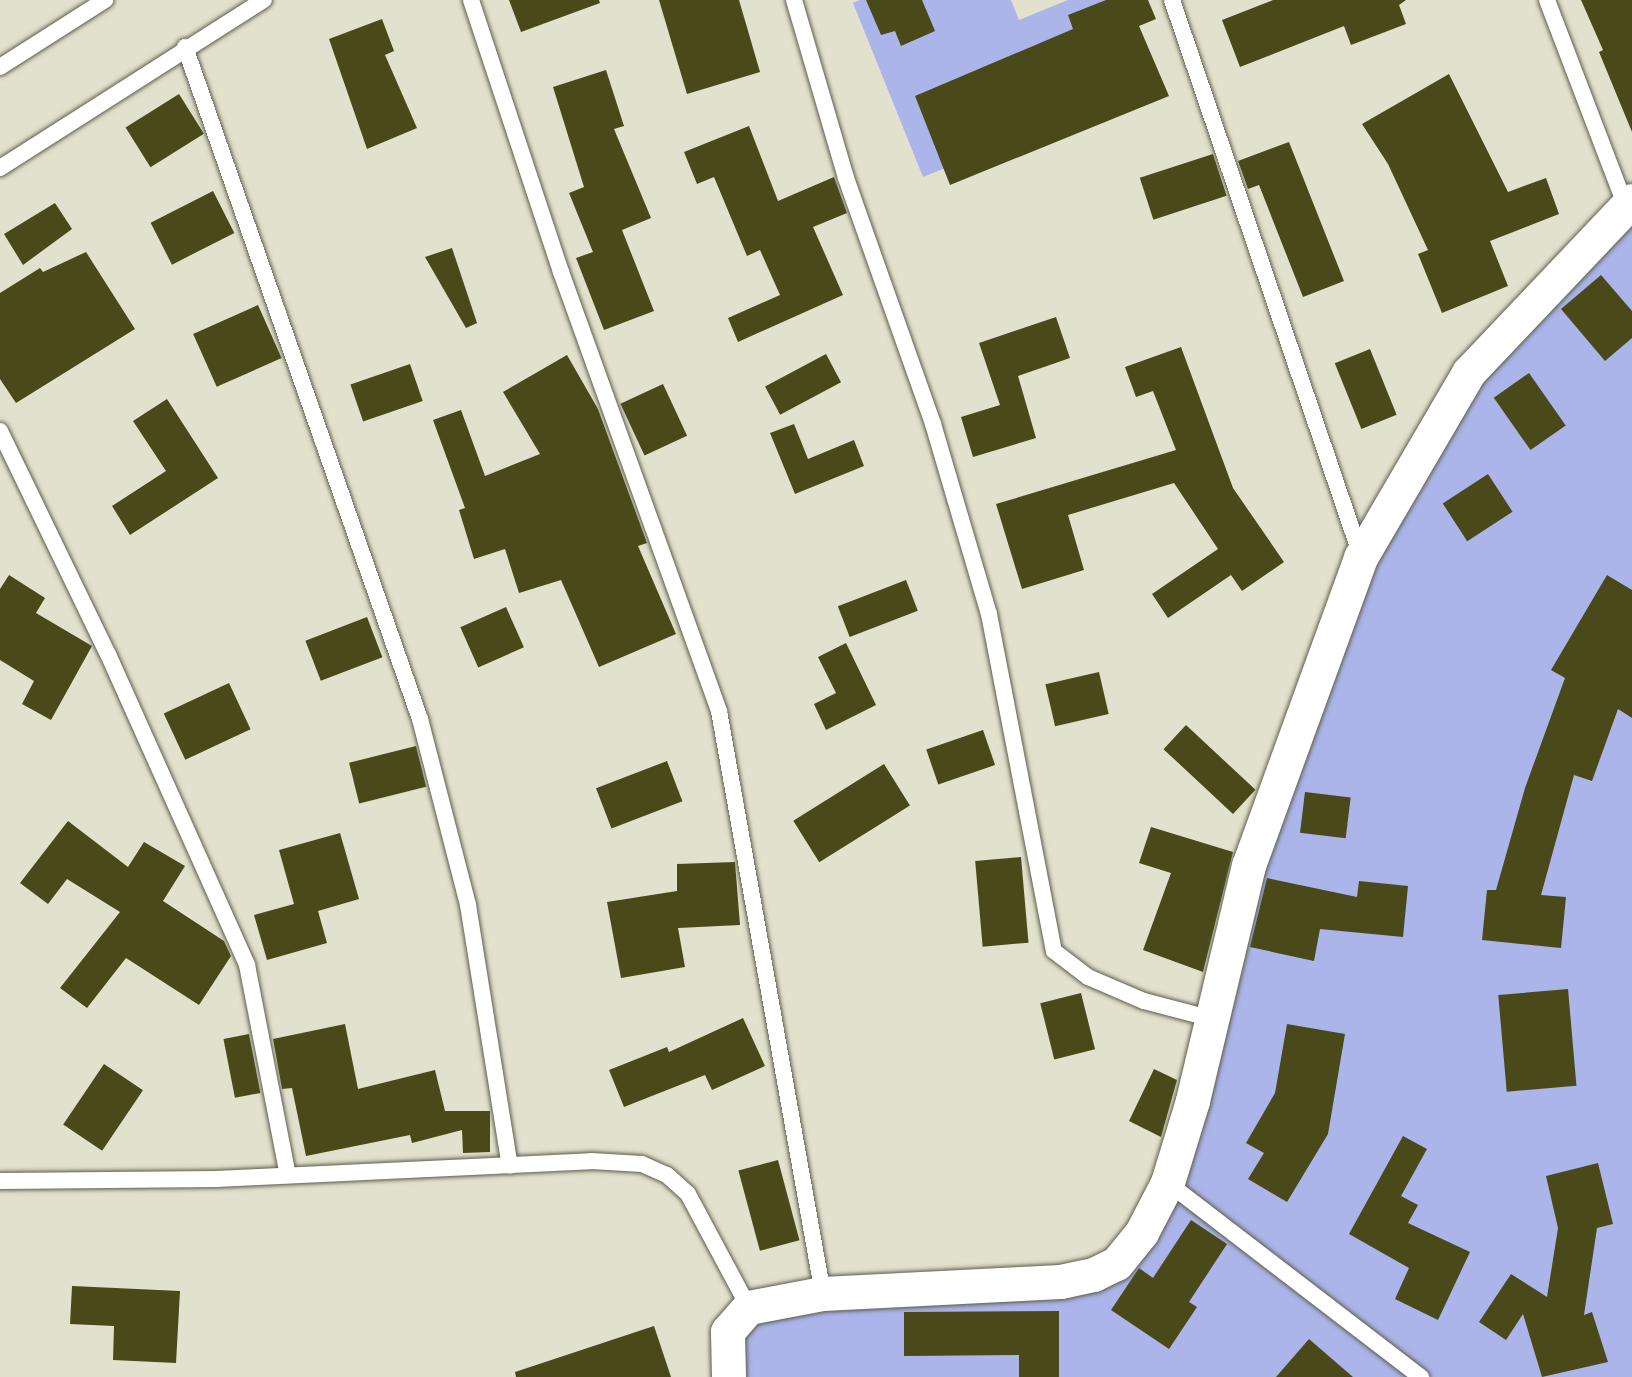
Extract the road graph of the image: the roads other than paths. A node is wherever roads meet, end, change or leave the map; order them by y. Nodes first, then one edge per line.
1 (105, 0) edge
2 (264, 0) edge
3 (471, 0) edge
4 (794, 0) edge
5 (1172, 0) edge
6 (1547, 0) edge
7 (185, 47) junction
8 (0, 67) edge
9 (0, 168) edge
10 (1629, 204) edge
11 (0, 431) edge
12 (1361, 558) junction
13 (1209, 1018) junction
14 (510, 1166) junction
15 (288, 1175) junction
16 (0, 1181) edge
17 (1168, 1183) junction
18 (823, 1294) junction
19 (749, 1308) junction
20 (729, 1377) edge
21 (1421, 1377) edge

1 - 8 lane
2 - 7 lane
3 - 18 lane
4 - 13 lane
5 - 12 lane
6 - 10 lane
7 - 9 lane
7 - 14 lane
10 - 12 street
11 - 15 lane
12 - 13 street
13 - 17 street
14 - 15 lane
14 - 19 lane
15 - 16 lane
17 - 18 street
17 - 21 lane
18 - 19 street
19 - 20 street

